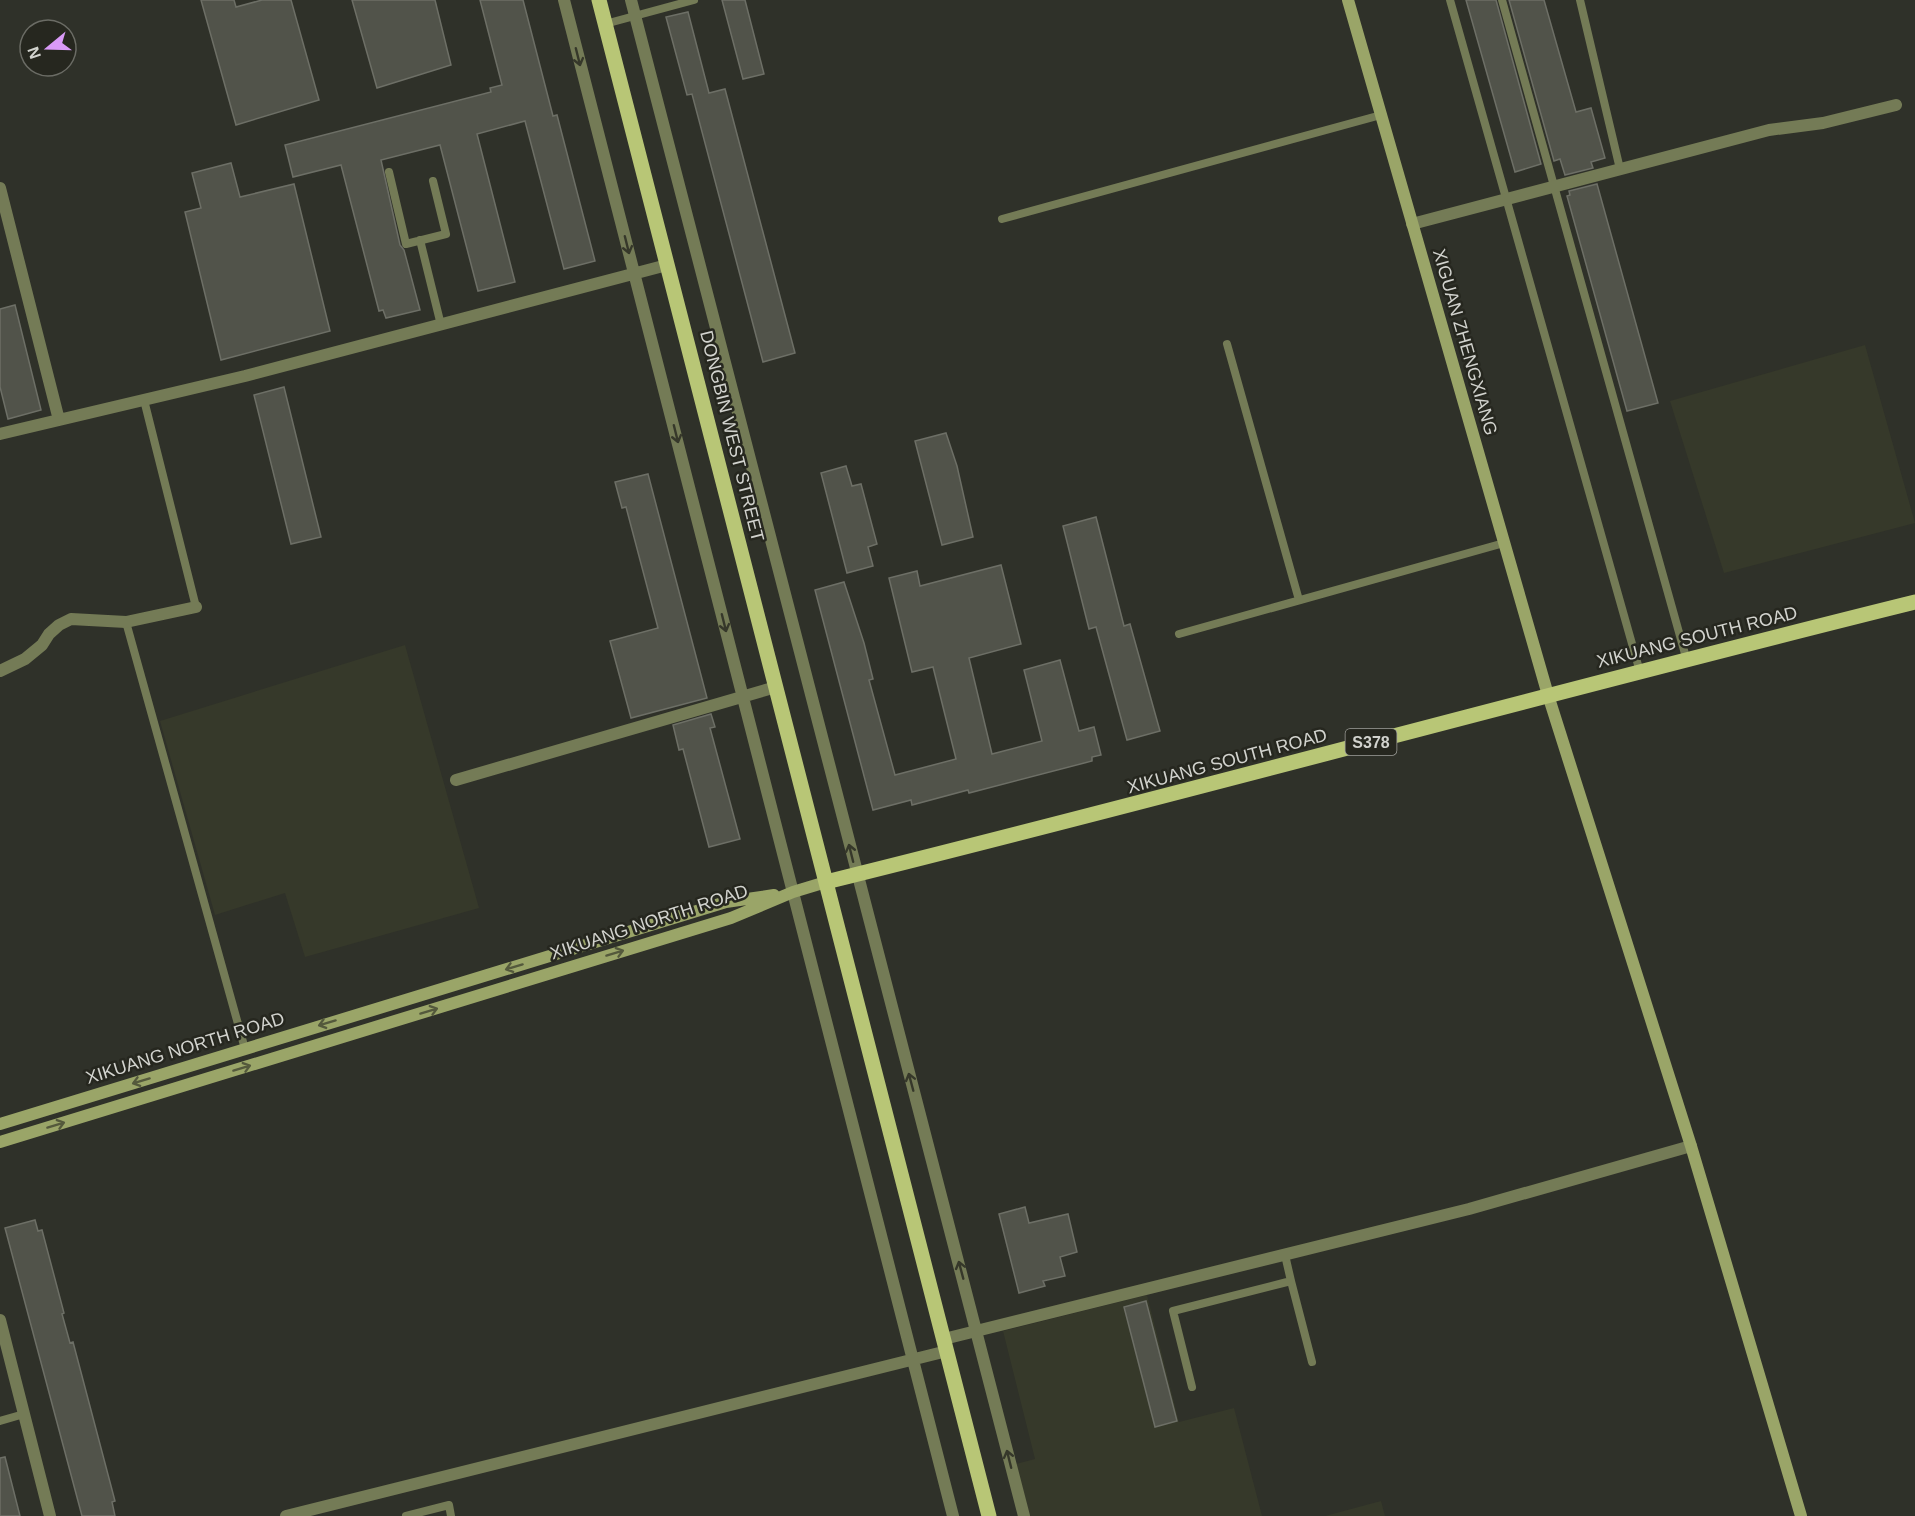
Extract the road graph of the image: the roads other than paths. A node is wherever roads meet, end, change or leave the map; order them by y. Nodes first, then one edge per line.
1 (564, 0) edge
2 (599, 0) edge
3 (631, 0) edge
4 (694, 0) edge
5 (1348, 0) edge
6 (1450, 0) edge
7 (1502, 0) edge
8 (1580, 0) edge
9 (635, 16) junction
10 (605, 24) junction
11 (1896, 105) dead end
12 (1381, 115) junction
13 (1620, 169) junction
14 (389, 172) dead end
15 (433, 182) dead end
16 (1554, 186) junction
17 (0, 188) edge
18 (1506, 198) junction
19 (1002, 219) dead end
20 (1413, 224) junction
21 (420, 240) junction
22 (667, 265) junction
23 (634, 274) junction
24 (441, 325) junction
25 (1227, 344) dead end
26 (144, 400) junction
27 (59, 420) junction
28 (0, 434) edge
29 (1504, 543) junction
30 (1299, 600) junction
31 (1915, 602) edge
32 (196, 607) joint
33 (126, 622) junction
34 (1179, 634) dead end
35 (1687, 661) junction
36 (0, 671) edge
37 (1640, 672) junction
38 (776, 687) junction
39 (1548, 695) junction
40 (743, 697) junction
41 (456, 780) dead end
42 (857, 875) junction
43 (826, 882) junction
44 (793, 892) junction
45 (245, 1048) junction
46 (0, 1124) edge
47 (0, 1142) edge
48 (1691, 1146) junction
49 (1285, 1255) junction
50 (1291, 1281) junction
51 (0, 1320) edge
52 (977, 1331) junction
53 (945, 1345) junction
54 (913, 1359) junction
55 (1312, 1362) dead end
56 (1192, 1387) dead end
57 (24, 1414) junction
58 (0, 1421) edge
59 (50, 1516) edge
60 (286, 1516) edge
61 (406, 1516) edge
62 (452, 1516) edge
63 (953, 1516) edge
64 (989, 1516) edge
65 (1024, 1516) edge
66 (1800, 1516) edge

1 -> 23 street
2 - 10 main road, DONGBIN WEST STREET
3 - 9 street
4 - 9 lane
5 - 12 main road, XIGUAN ZHENGXIANG
6 - 18 lane
7 - 16 lane
8 - 13 lane
9 - 10 lane
42 -> 9 street
10 - 22 main road, DONGBIN WEST STREET
11 - 13 street
12 - 19 lane
12 - 20 main road, XIGUAN ZHENGXIANG
13 - 16 street
14 - 21 lane
15 - 21 lane
16 - 18 street
16 - 35 lane
17 - 27 street
18 - 20 street
18 - 37 lane
20 - 29 main road, XIGUAN ZHENGXIANG
21 - 24 lane
22 - 23 street
22 - 38 main road, DONGBIN WEST STREET
23 - 24 street
23 -> 40 street
24 - 26 street
25 - 30 lane
26 - 27 street
26 - 32 lane
27 - 28 street
29 - 30 lane
29 - 39 main road, XIGUAN ZHENGXIANG
30 - 34 lane
31 - 35 main road, XIKUANG SOUTH ROAD / S378
32 - 33 street
33 - 36 street
33 - 45 lane
35 - 37 main road, XIKUANG SOUTH ROAD / S378
37 - 39 main road, XIKUANG SOUTH ROAD / S378
38 - 40 street
38 - 43 main road, DONGBIN WEST STREET
39 - 42 main road, XIKUANG SOUTH ROAD / S378
39 - 48 main road, XIGUAN ZHENGXIANG
40 - 41 street
40 - 44 street
42 - 43 main road, XIKUANG SOUTH ROAD / S378
52 -> 42 street
43 - 44 main road
43 - 53 main road, DONGBIN WEST STREET
44 -> 45 main road, XIKUANG NORTH ROAD
47 -> 44 main road, XIKUANG NORTH ROAD
44 - 54 street
45 -> 46 main road, XIKUANG NORTH ROAD
48 - 49 street
48 - 66 main road, XIGUAN ZHENGXIANG
49 - 50 lane
49 - 52 street
50 - 55 lane
50 - 56 lane
51 - 57 street
52 - 53 street
65 -> 52 street
53 - 54 street
53 - 64 main road, DONGBIN WEST STREET
54 - 60 street
54 - 63 street
57 - 58 lane
57 - 59 street
61 - 62 lane

